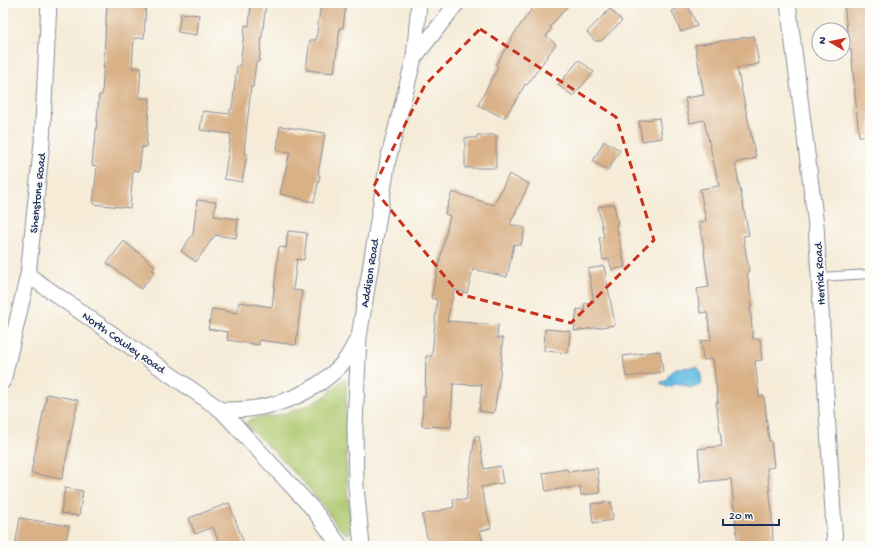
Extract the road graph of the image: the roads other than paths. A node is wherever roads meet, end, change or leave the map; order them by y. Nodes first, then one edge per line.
1 (49, 3) edge
2 (419, 3) edge
3 (457, 3) edge
4 (788, 3) edge
5 (414, 58) junction
6 (870, 274) edge
7 (28, 275) junction
8 (820, 277) junction
9 (359, 337) junction
10 (3, 381) edge
11 (221, 410) junction
12 (340, 546) edge
13 (362, 546) edge
14 (835, 546) edge

1 - 7 street, Shenstone Road
2 - 5 street, Addison Road
3 - 5 street
4 - 8 street, Herrick Road
5 - 9 street, Addison Road
6 - 8 lane
7 - 10 street, Shenstone Road
7 - 11 street, North Cowley Road
8 - 14 street, Herrick Road
9 - 11 street
9 - 13 street, Addison Road
11 - 12 street, North Cowley Road

